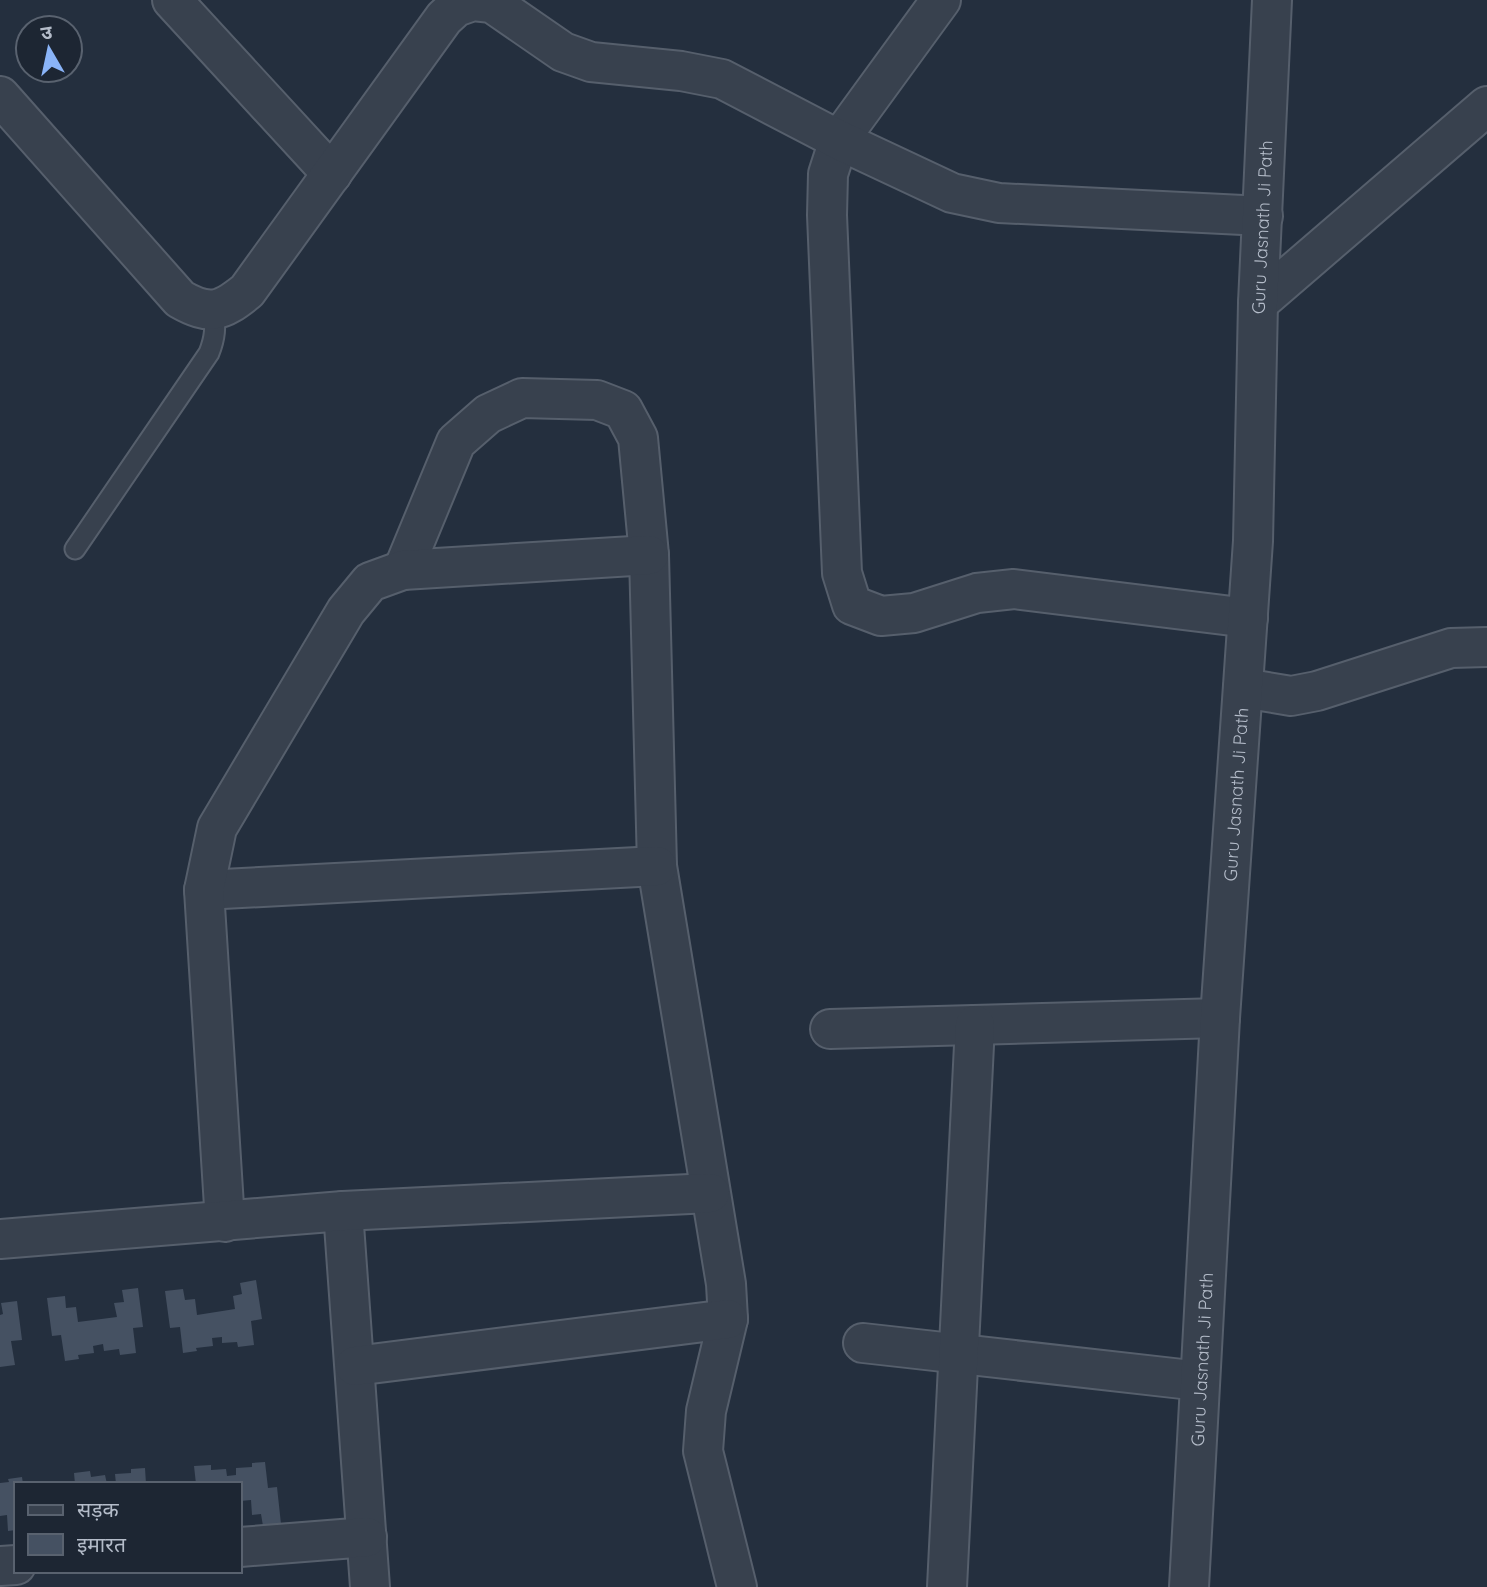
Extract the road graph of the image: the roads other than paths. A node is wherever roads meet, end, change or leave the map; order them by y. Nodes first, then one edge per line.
1 (172, 0) edge
2 (941, 0) edge
3 (1272, 0) edge
4 (0, 96) edge
5 (1487, 106) edge
6 (839, 140) junction
7 (332, 174) junction
8 (1263, 216) junction
9 (1258, 303) junction
10 (213, 311) junction
11 (75, 549) dead end
12 (649, 555) junction
13 (403, 570) junction
14 (1248, 618) junction
15 (1487, 647) edge
16 (1243, 688) junction
17 (657, 866) junction
18 (204, 890) junction
19 (1220, 1018) junction
20 (975, 1025) junction
21 (830, 1029) dead end
22 (710, 1193) junction
23 (343, 1212) junction
24 (225, 1222) junction
25 (0, 1239) edge
26 (728, 1319) junction
27 (863, 1343) dead end
28 (959, 1354) junction
29 (355, 1366) junction
30 (1200, 1381) junction
31 (368, 1537) junction
32 (242, 1547) edge
33 (370, 1587) edge
34 (737, 1587) edge
35 (947, 1587) edge
36 (1189, 1587) edge

1 - 7 street
2 - 6 street
3 - 8 street, Guru Jasnath Ji Path
4 - 10 street
5 - 9 street
6 - 7 street
6 - 8 street
6 - 14 street
7 - 10 street
8 - 9 street, Guru Jasnath Ji Path
9 - 14 street, Guru Jasnath Ji Path
10 - 11 lane
12 - 13 street
12 - 13 street
12 - 17 street
13 - 18 street
14 - 16 street, Guru Jasnath Ji Path
15 - 16 street
16 - 19 street, Guru Jasnath Ji Path
17 - 18 street
17 - 22 street
18 - 24 street
19 - 20 street
19 - 30 street, Guru Jasnath Ji Path
20 - 21 street
20 - 28 street
22 - 23 street
22 - 26 street
23 - 24 street
23 - 29 street
24 - 25 street
26 - 29 street
26 - 34 street
27 - 28 street
28 - 30 street
28 - 35 street
29 - 31 street
30 - 36 street, Guru Jasnath Ji Path
31 - 32 street
31 - 33 street

